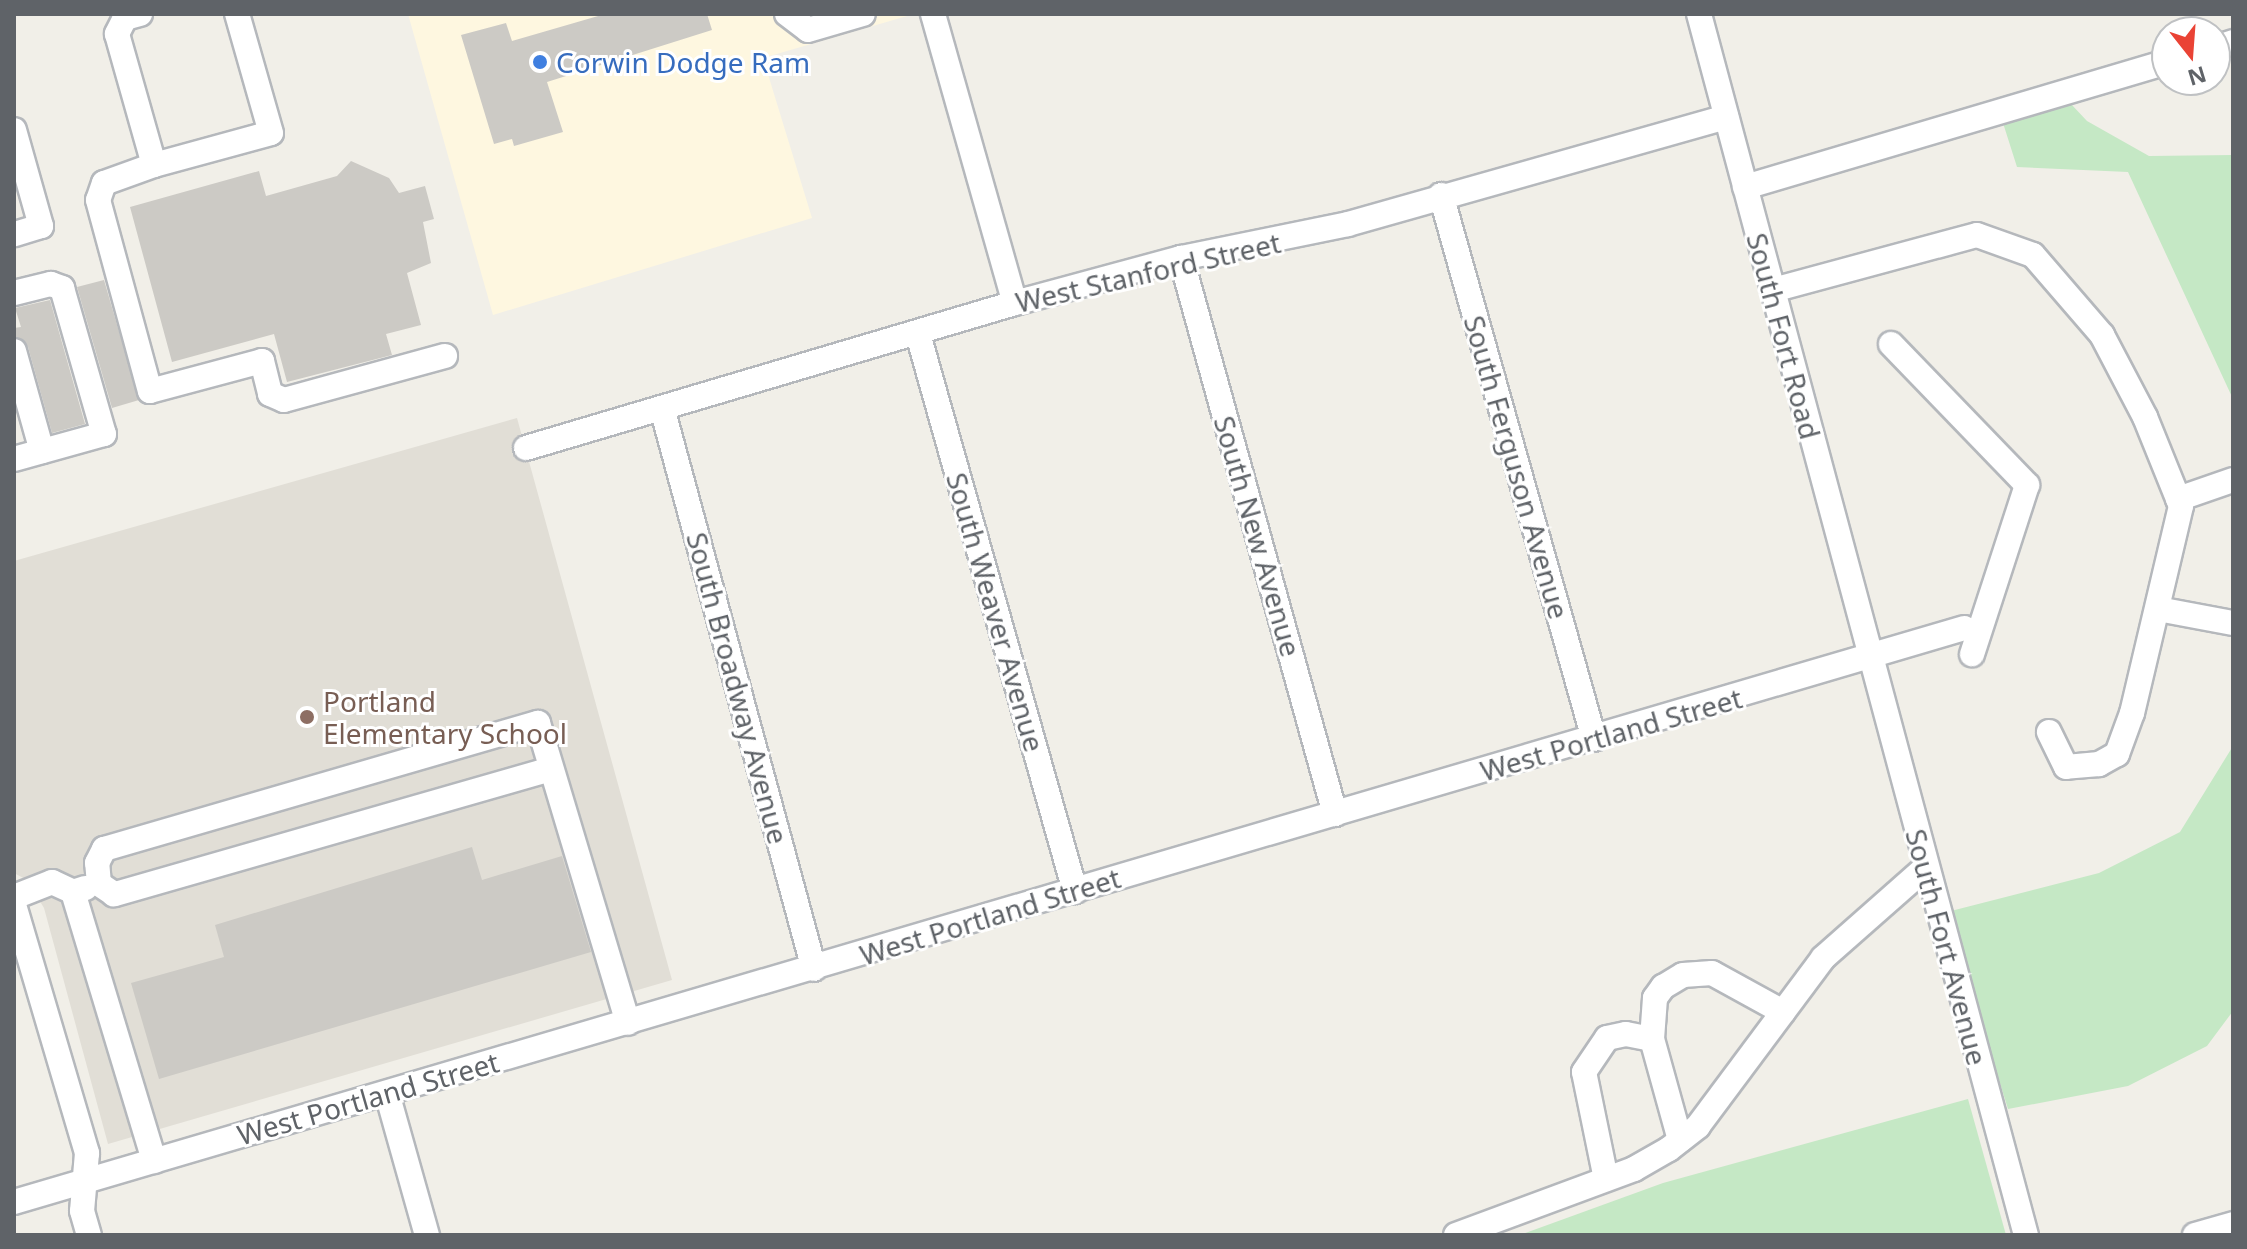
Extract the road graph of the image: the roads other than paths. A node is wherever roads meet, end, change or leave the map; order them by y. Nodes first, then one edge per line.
1 (140, 14) edge
2 (237, 14) edge
3 (787, 14) edge
4 (863, 14) edge
5 (933, 14) edge
6 (1699, 14) edge
7 (2151, 67) edge
8 (1726, 117) junction
9 (14, 130) edge
10 (154, 165) junction
11 (1745, 187) junction
12 (1441, 195) junction
13 (14, 234) edge
14 (1181, 258) junction
15 (1773, 290) junction
16 (14, 293) edge
17 (1015, 303) junction
18 (918, 334) junction
19 (1891, 344) dead end
20 (14, 351) edge
21 (445, 356) dead end
22 (662, 408) junction
23 (526, 448) dead end
24 (42, 451) junction
25 (14, 459) edge
26 (2233, 480) edge
27 (2178, 499) junction
28 (2158, 609) junction
29 (2233, 623) edge
30 (1964, 628) dead end
31 (1972, 654) dead end
32 (1869, 658) junction
33 (2049, 732) dead end
34 (1594, 739) junction
35 (551, 769) junction
36 (1335, 814) junction
37 (1925, 868) junction
38 (99, 884) junction
39 (1075, 891) junction
40 (73, 892) junction
41 (14, 897) edge
42 (14, 905) edge
43 (814, 969) junction
44 (1783, 1012) junction
45 (628, 1023) junction
46 (1652, 1039) junction
47 (387, 1093) junction
48 (1680, 1140) junction
49 (154, 1161) junction
50 (1606, 1179) junction
51 (85, 1181) junction
52 (14, 1202) edge
53 (2233, 1224) edge
54 (89, 1235) edge
55 (427, 1235) edge
56 (1456, 1235) edge
57 (2026, 1235) edge
58 (2195, 1235) edge

1 - 10 street
2 - 10 street
3 - 4 street
5 - 17 street
6 - 8 street, South Fort Road
7 - 11 street
8 - 11 street, South Fort Road
8 - 12 street, West Stanford Street
9 - 13 street
10 - 21 street
11 - 15 street, South Fort Road
12 - 14 street, West Stanford Street
12 - 34 street, South Ferguson Avenue
14 - 17 street, West Stanford Street
14 - 36 street, South New Avenue
15 - 27 street
15 - 32 street, South Fort Road
16 - 24 street
17 - 18 street, West Stanford Street
18 - 22 street, West Stanford Street
18 - 39 street, South Weaver Avenue
19 - 31 street
20 - 24 street
22 - 23 street, West Stanford Street
22 - 43 street, South Broadway Avenue
24 - 25 street
26 - 27 street
27 - 28 street
28 - 29 street
28 - 33 street
30 - 32 street, West Portland Street
32 - 34 street, West Portland Street
32 - 37 street, South Fort Avenue
34 - 36 street, West Portland Street
35 - 38 street
35 - 38 street
35 - 45 street
36 - 39 street, West Portland Street
37 - 44 street
37 - 57 street, South Fort Avenue
38 - 40 street
39 - 43 street, West Portland Street
40 - 41 street
40 - 49 street
42 - 51 street
43 - 45 street, West Portland Street
44 - 46 street
44 - 48 street
45 - 47 street, West Portland Street
46 - 48 street
46 - 50 street
47 - 49 street, West Portland Street
47 - 55 street
48 - 50 street
49 - 51 street, West Portland Street
50 - 56 street
51 - 52 street, West Portland Street
51 - 54 street
53 - 58 street

